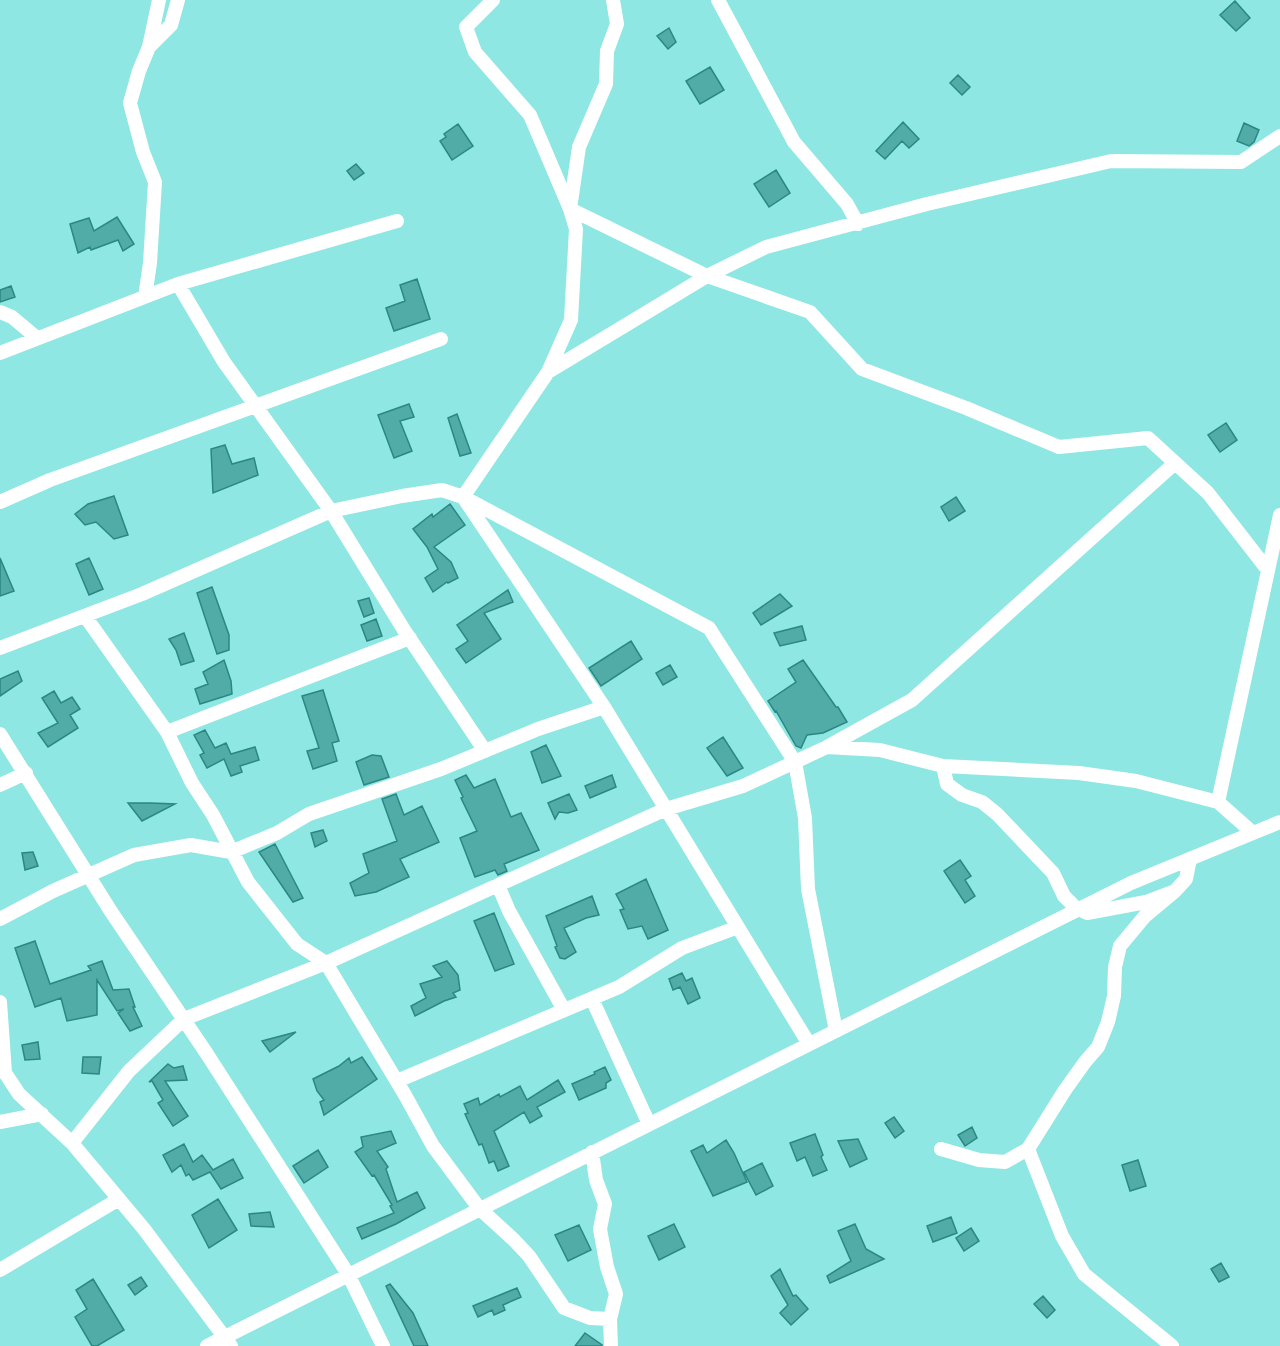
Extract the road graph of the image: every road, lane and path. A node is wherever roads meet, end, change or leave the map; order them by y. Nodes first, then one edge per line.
1 (159, 0) edge
2 (178, 0) edge
3 (493, 0) edge
4 (613, 0) edge
5 (720, 3) edge
6 (149, 47) junction
7 (1280, 136) edge
8 (570, 208) junction
9 (397, 221) dead end
10 (858, 224) junction
11 (707, 276) junction
12 (178, 284) junction
13 (145, 297) junction
14 (0, 312) edge
15 (38, 338) junction
16 (441, 339) dead end
17 (0, 353) edge
18 (548, 372) junction
19 (255, 405) junction
20 (1175, 463) junction
21 (463, 497) junction
22 (0, 502) edge
23 (331, 512) junction
24 (1280, 515) edge
25 (1267, 569) junction
26 (85, 616) junction
27 (410, 638) junction
28 (0, 648) edge
29 (604, 707) junction
30 (168, 732) junction
31 (0, 734) edge
32 (827, 747) junction
33 (485, 751) junction
34 (795, 762) junction
35 (943, 766) junction
36 (26, 772) junction
37 (0, 785) edge
38 (1218, 802) junction
39 (666, 809) junction
40 (1280, 822) edge
41 (1253, 833) junction
42 (231, 852) junction
43 (1190, 859) junction
44 (89, 875) junction
45 (498, 885) junction
46 (1175, 891) junction
47 (1079, 909) junction
48 (0, 919) edge
49 (738, 927) junction
50 (326, 963) junction
51 (592, 999) junction
52 (0, 1002) edge
53 (564, 1011) junction
54 (184, 1018) junction
55 (836, 1030) junction
56 (809, 1044) junction
57 (397, 1081) junction
58 (42, 1114) junction
59 (0, 1122) edge
60 (649, 1124) junction
61 (72, 1143) junction
62 (941, 1149) dead end
63 (1028, 1149) junction
64 (592, 1152) junction
65 (119, 1199) junction
66 (479, 1208) junction
67 (0, 1270) edge
68 (348, 1274) junction
69 (610, 1318) junction
70 (227, 1341) edge
71 (207, 1346) edge
72 (383, 1346) edge
73 (611, 1346) edge
74 (1172, 1346) edge

1 - 6 street
2 - 6 street
3 - 8 street
4 - 8 street
5 - 10 street
6 - 13 street
7 - 10 street
8 - 11 street
8 - 18 street
9 - 12 street
10 - 11 street
11 - 18 street
11 - 20 street
12 - 13 street
12 - 19 street
13 - 15 street
14 - 15 street
15 - 17 street
16 - 19 street
18 - 21 street
19 - 22 street
19 - 23 street
20 - 25 street
20 - 32 street
21 - 23 street
21 - 29 street
21 - 34 street
23 - 26 street
23 - 27 street
24 - 25 street
25 - 38 street
26 - 28 street
26 - 30 street
27 - 30 street
27 - 33 street
29 - 33 street
29 - 39 street
30 - 42 street
31 - 36 street
32 - 34 street
32 - 35 street
33 - 42 street
34 - 39 street
34 - 55 street
35 - 38 street
35 - 47 street
36 - 37 street
36 - 44 street
38 - 41 street
39 - 45 street
39 - 49 street
40 - 41 street
41 - 43 street
42 - 44 street
42 - 50 street
43 - 46 street
43 - 47 street
44 - 48 street
44 - 54 street
45 - 50 street
45 - 53 street
46 - 47 street
46 - 63 street
47 - 55 street
49 - 51 street
49 - 56 street
50 - 54 street
50 - 57 street
51 - 53 street
51 - 60 street
52 - 58 street
53 - 57 street
54 - 61 street
54 - 68 street
55 - 56 street
56 - 60 street
57 - 66 street
58 - 59 street
58 - 61 street
60 - 64 street
61 - 65 street
62 - 63 street
63 - 74 street
64 - 66 street
64 - 69 street
65 - 67 street
65 - 70 street
66 - 68 street
66 - 69 street
68 - 70 street
68 - 72 street
69 - 73 street
70 - 71 street

